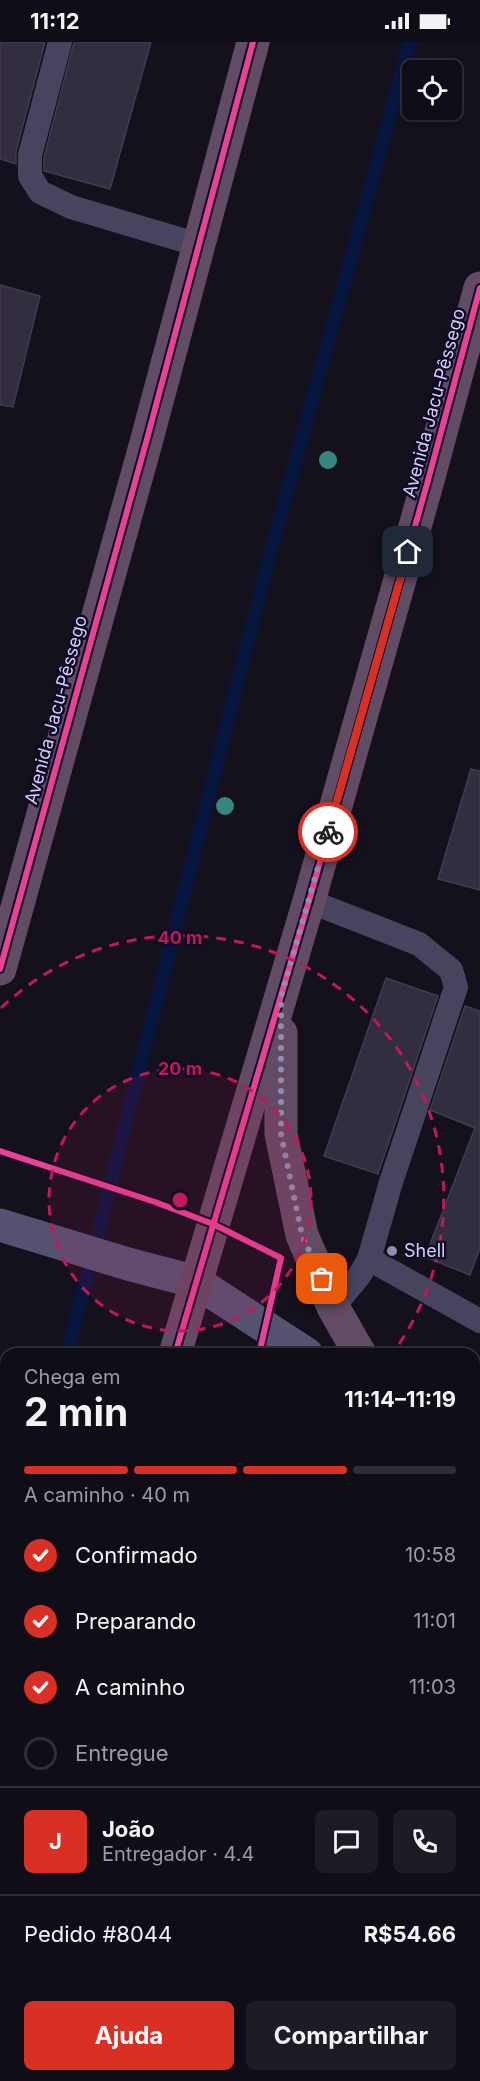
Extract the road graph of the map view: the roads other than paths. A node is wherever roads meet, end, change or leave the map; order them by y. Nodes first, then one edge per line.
1 (60, 42) edge
2 (253, 42) edge
3 (199, 245) junction
4 (480, 288) edge
5 (309, 901) junction
6 (0, 969) edge
7 (281, 997) junction
8 (10, 1228) edge
9 (369, 1259) junction
10 (196, 1282) junction
11 (333, 1307) junction
12 (480, 1321) edge
13 (177, 1348) edge
14 (298, 1348) edge
15 (357, 1348) edge

1 - 3 lane
2 - 3 highway, Avenida Jacu-Pêssego
3 - 6 highway, Avenida Jacu-Pêssego
4 - 5 highway, Avenida Jacu-Pêssego
5 - 7 highway, Avenida Jacu-Pêssego
5 - 9 lane
7 - 10 highway, Avenida Jacu-Pêssego
7 - 11 highway
8 - 10 main road
9 - 11 lane
9 - 12 lane
10 - 13 highway, Avenida Jacu-Pêssego
10 - 14 main road
11 - 15 highway

